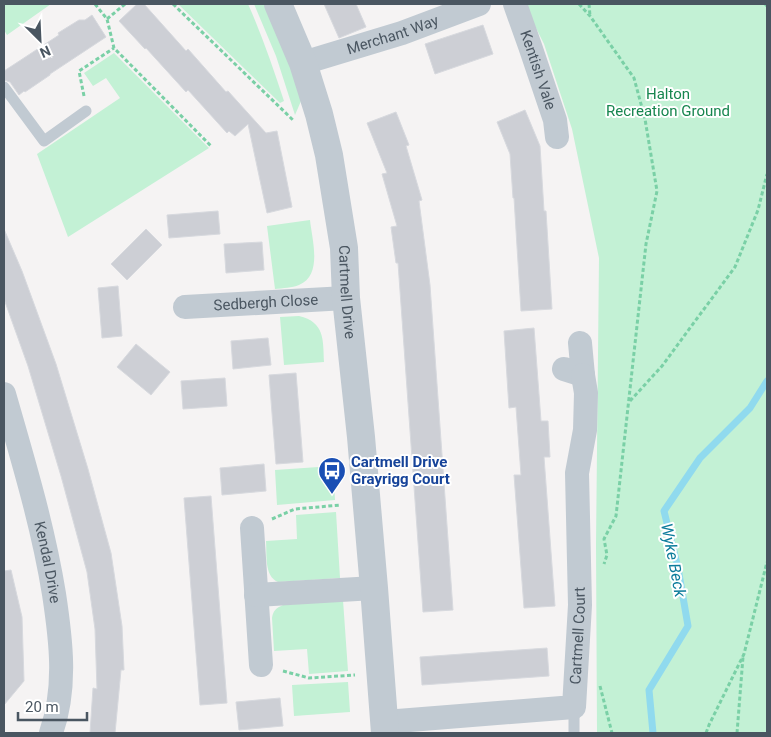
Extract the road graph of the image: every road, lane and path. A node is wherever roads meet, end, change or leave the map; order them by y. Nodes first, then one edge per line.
1 (95, 4) edge
2 (125, 4) edge
3 (173, 4) edge
4 (278, 4) edge
5 (479, 4) edge
6 (515, 4) edge
7 (579, 4) edge
8 (588, 4) edge
9 (590, 16) junction
10 (107, 19) junction
11 (114, 48) junction
12 (304, 63) junction
13 (4, 87) edge
14 (86, 111) joint
15 (295, 121) dead end
16 (557, 137) dead end
17 (212, 147) dead end
18 (767, 174) edge
19 (346, 298) junction
20 (185, 307) dead end
21 (580, 343) dead end
22 (4, 394) edge
23 (628, 402) junction
24 (367, 503) junction
25 (252, 528) joint
26 (767, 562) edge
27 (601, 570) dead end
28 (374, 588) junction
29 (256, 595) junction
30 (744, 654) junction
31 (261, 665) joint
32 (381, 674) junction
33 (599, 682) dead end
34 (605, 706) junction
35 (585, 707) junction
36 (385, 728) edge
37 (51, 733) edge
38 (574, 733) edge
39 (612, 733) edge
40 (706, 733) edge
41 (737, 733) edge

1 - 10 path
2 - 10 path
3 - 15 path
4 - 12 street, Cartmell Drive
5 - 12 street, Merchant Way
6 - 16 street, Kentish Vale
7 - 9 path
8 - 9 path
9 - 23 path
10 - 11 path
11 - 14 path
11 - 17 path
12 - 19 street, Cartmell Drive
13 - 14 lane
18 - 23 path
19 - 20 street, Sedbergh Close
19 - 24 street, Cartmell Drive
21 - 35 street, Cartmell Court
22 - 37 street, Kendal Drive
23 - 27 path
24 - 25 path
24 - 28 street, Cartmell Drive
25 - 29 street
26 - 30 path
28 - 29 street
28 - 32 street, Cartmell Drive
29 - 31 street
30 - 40 path
30 - 41 path
31 - 32 path
32 - 36 street, Cartmell Drive
33 - 34 path
34 - 35 path
34 - 39 path
35 - 36 street
35 - 38 lane

